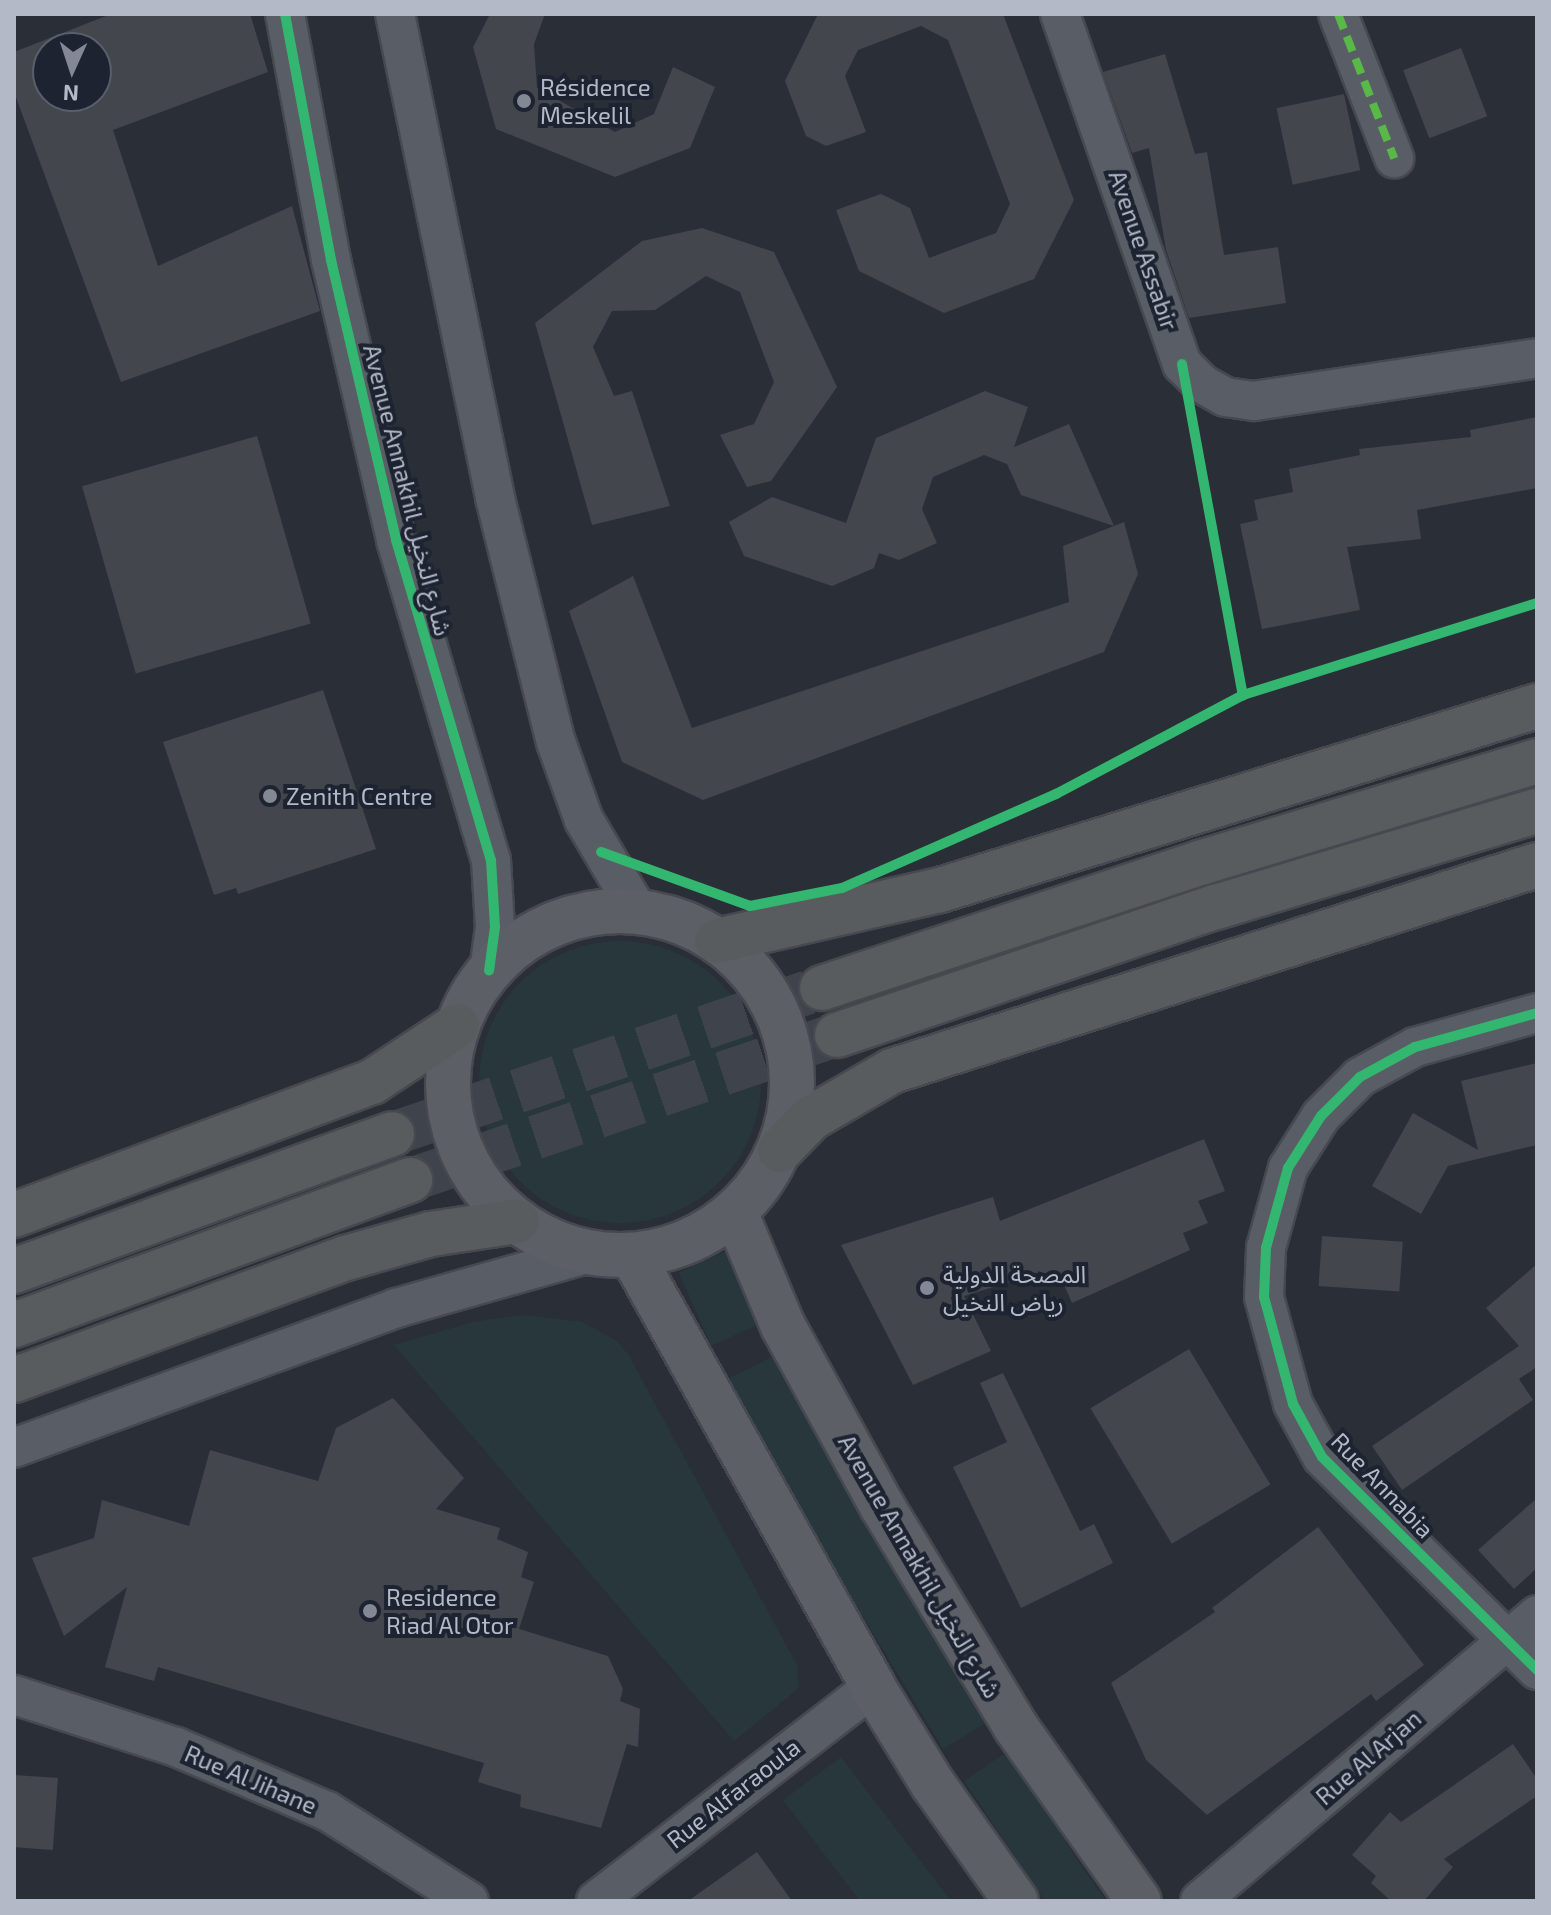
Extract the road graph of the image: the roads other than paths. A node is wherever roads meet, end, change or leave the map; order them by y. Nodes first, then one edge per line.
1 (285, 14) edge
2 (395, 14) edge
3 (1060, 14) edge
4 (1338, 14) edge
5 (1394, 158) dead end
6 (1537, 358) edge
7 (1537, 706) edge
8 (1537, 761) edge
9 (1537, 811) edge
10 (1537, 865) edge
11 (639, 913) junction
12 (717, 941) junction
13 (489, 971) junction
14 (822, 988) tunnel mouth
15 (1537, 1013) edge
16 (457, 1026) junction
17 (837, 1035) tunnel mouth
18 (392, 1134) tunnel mouth
19 (780, 1150) junction
20 (410, 1180) tunnel mouth
21 (735, 1212) junction
22 (14, 1215) edge
23 (517, 1221) junction
24 (611, 1254) junction
25 (14, 1271) edge
26 (14, 1325) edge
27 (14, 1380) edge
28 (14, 1448) edge
29 (1537, 1615) edge
30 (1507, 1638) junction
31 (1537, 1670) edge
32 (873, 1687) junction
33 (14, 1695) edge
34 (469, 1901) edge
35 (596, 1901) edge
36 (1016, 1901) edge
37 (1139, 1901) edge
38 (1200, 1901) edge

1 - 13 street, Avenue Annakhil شارع النخيل
2 - 11 street
3 - 6 street, Avenue Assabir
4 - 5 street
7 - 12 highway
8 - 14 highway
9 - 17 highway
10 - 19 highway
11 - 12 main road
11 - 13 main road
12 - 19 main road
13 - 16 main road
15 - 30 street, Rue Annabia
16 - 22 highway
16 - 23 main road
18 - 25 highway
19 - 21 main road
20 - 26 highway
21 - 24 main road
21 - 37 main road, Avenue Annakhil شارع النخيل
23 - 24 main road
23 - 27 highway
24 - 28 street
24 - 32 main road
29 - 30 street, Rue Al Arjan
30 - 31 street, Rue Annabia
30 - 38 street, Rue Al Arjan
32 - 35 street, Rue Alfaraoula
32 - 36 main road
33 - 34 street, Rue Al Jihane

